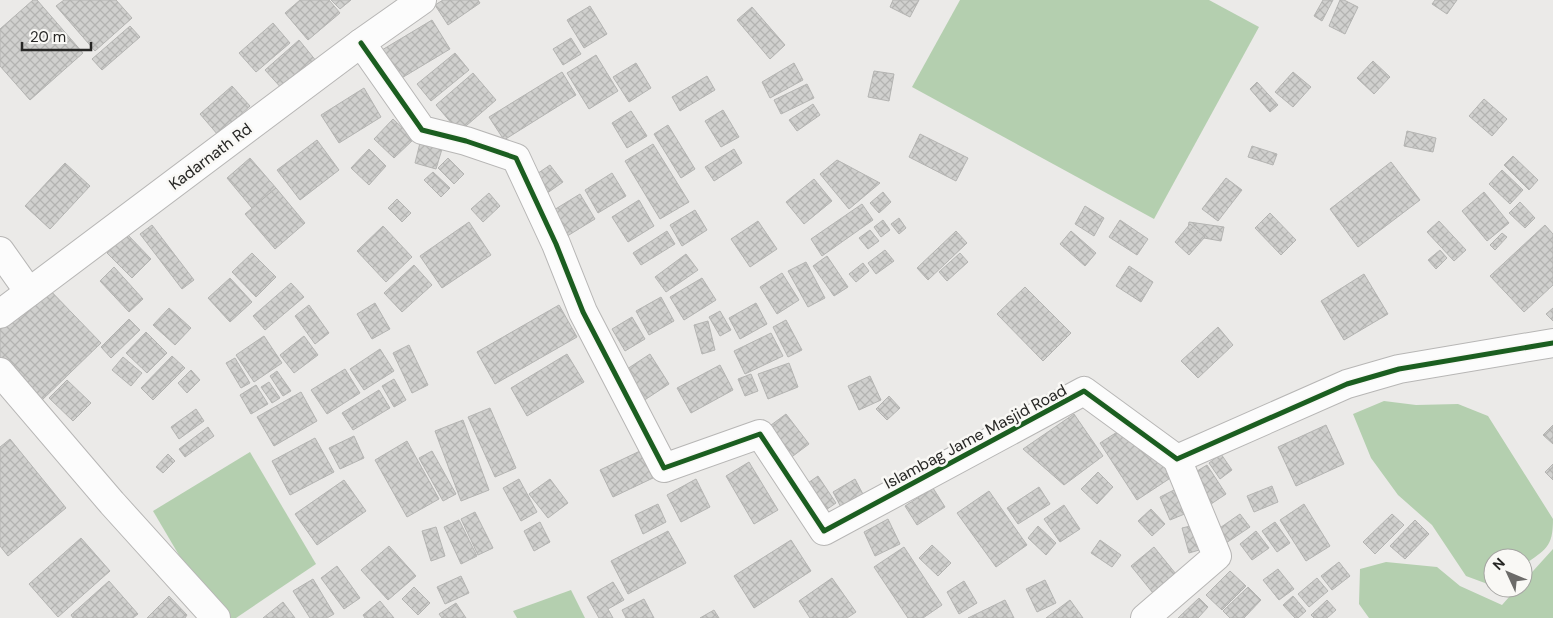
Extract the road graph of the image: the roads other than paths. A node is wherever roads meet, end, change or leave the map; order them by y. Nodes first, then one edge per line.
1 (422, 0) edge
2 (361, 43) junction
3 (0, 251) edge
4 (29, 292) junction
5 (0, 314) edge
6 (1553, 343) edge
7 (0, 372) edge
8 (1177, 459) junction
9 (216, 618) edge
10 (1145, 618) edge

1 - 2 street, Kadarnath Rd
2 - 4 street, Kadarnath Rd
2 - 8 street, Islambag Jame Masjid Road
3 - 4 street
4 - 5 street, Kadarnath Rd
6 - 8 street
7 - 9 street
8 - 10 street

